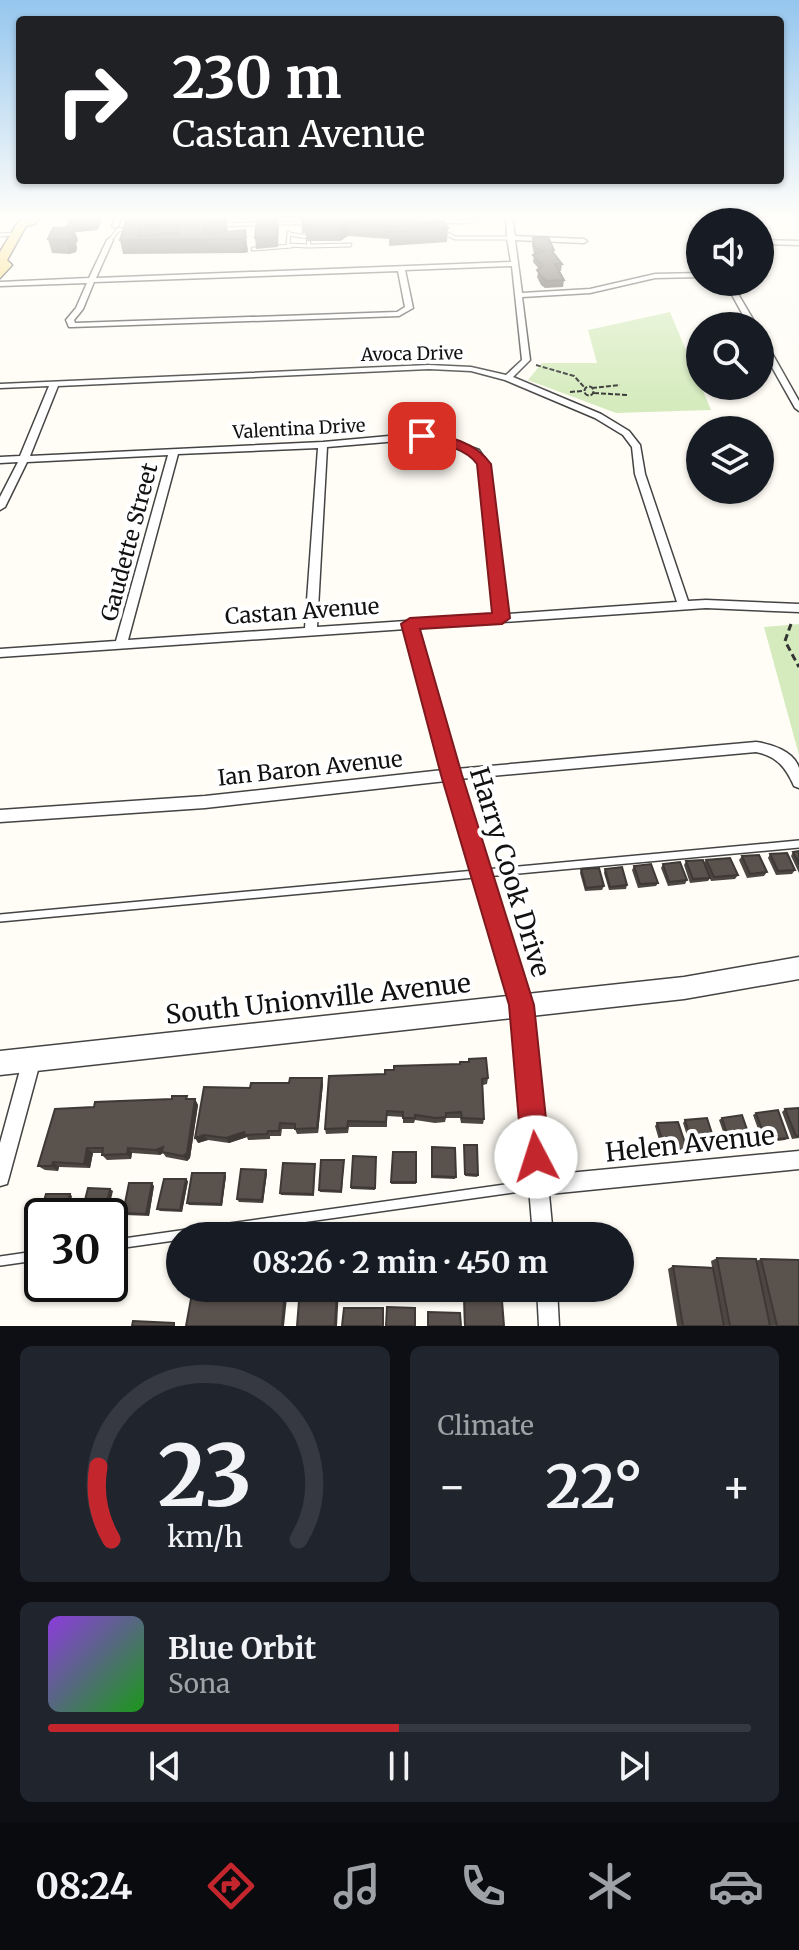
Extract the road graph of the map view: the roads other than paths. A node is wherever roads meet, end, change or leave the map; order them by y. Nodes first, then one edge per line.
1 (93, 278) edge
2 (172, 278) edge
3 (403, 278) edge
4 (516, 278) edge
5 (646, 278) edge
6 (92, 281) junction
7 (0, 284) edge
8 (519, 295) junction
9 (774, 364) edge
10 (508, 378) junction
11 (54, 385) junction
12 (0, 386) edge
13 (799, 408) edge
14 (323, 445) junction
15 (174, 451) junction
16 (24, 459) junction
17 (0, 460) edge
18 (0, 507) edge
19 (684, 606) junction
20 (799, 608) edge
21 (502, 618) junction
22 (410, 624) junction
23 (311, 631) junction
24 (121, 644) junction
25 (0, 653) edge
26 (451, 775) junction
27 (799, 782) edge
28 (0, 816) edge
29 (799, 844) edge
30 (483, 873) junction
31 (0, 918) edge
32 (799, 968) edge
33 (522, 1005) junction
34 (32, 1059) junction
35 (0, 1063) edge
36 (799, 1160) edge
37 (0, 1177) edge
38 (539, 1185) junction
39 (542, 1222) edge
40 (128, 1242) edge
41 (24, 1258) edge
42 (0, 1261) edge
43 (548, 1302) edge
44 (549, 1326) edge

1 - 6 street
2 - 6 street
3 - 6 street
4 - 8 street
5 - 8 street
6 - 7 street
8 - 10 street
9 - 13 street
10 - 11 street, Avoca Drive
10 - 19 street, Avoca Drive
11 - 12 street, Avoca Drive
11 - 16 street
14 - 15 street, Valentina Drive
14 - 21 street, Valentina Drive
14 - 23 street
15 - 16 street, Valentina Drive
15 - 24 street, Gaudette Street
16 - 17 street, Valentina Drive
16 - 18 street
19 - 20 street, Castan Avenue
19 - 21 street, Castan Avenue
21 - 22 street, Castan Avenue
22 - 23 street, Castan Avenue
22 - 26 street, Harry Cook Drive
23 - 24 street, Castan Avenue
24 - 25 street, Castan Avenue
26 - 27 street, Ian Baron Avenue
26 - 28 street, Ian Baron Avenue
26 - 30 street, Harry Cook Drive
29 - 30 lane
30 - 31 lane
30 - 33 street, Harry Cook Drive
32 - 33 street, South Unionville Avenue
33 - 34 street, South Unionville Avenue
33 - 38 street, Harry Cook Drive
34 - 35 street, South Unionville Avenue
34 - 37 street
36 - 38 street, Helen Avenue
38 - 39 street, Harry Cook Drive
38 - 40 lane
41 - 42 lane
43 - 44 street

